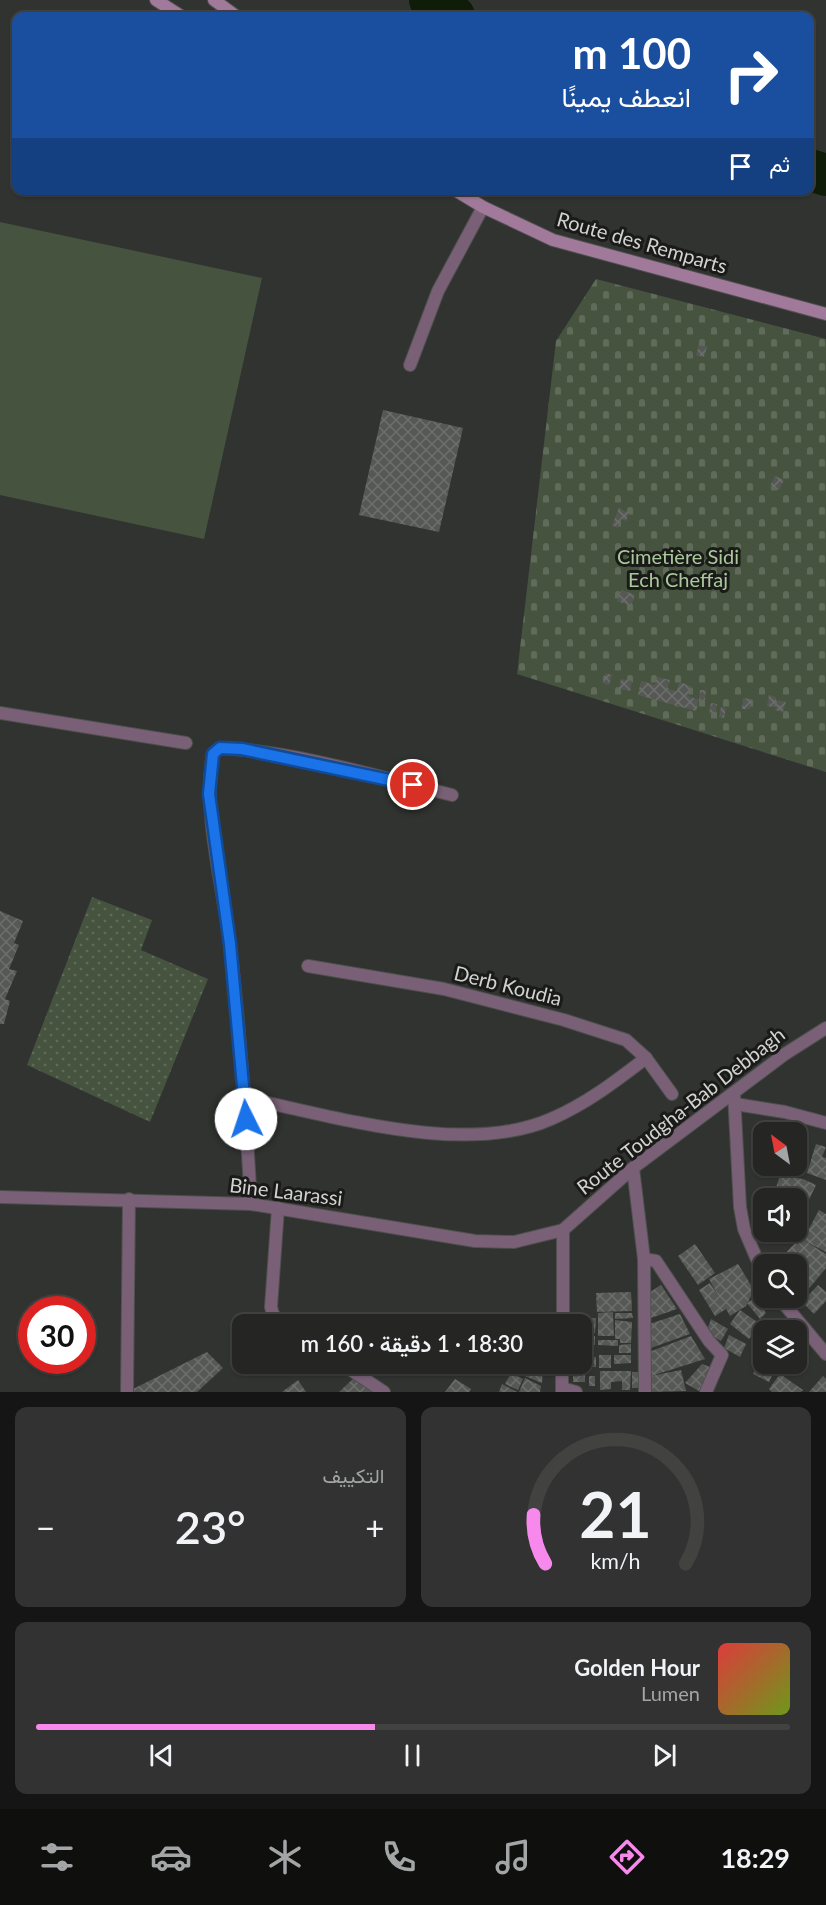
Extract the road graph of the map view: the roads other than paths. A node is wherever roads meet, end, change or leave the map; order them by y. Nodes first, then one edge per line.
1 (156, 0) edge
2 (214, 0) edge
3 (175, 12) edge
4 (230, 12) edge
5 (463, 195) edge
6 (483, 207) junction
7 (826, 314) edge
8 (410, 365) dead end
9 (0, 713) edge
10 (186, 743) dead end
11 (452, 795) dead end
12 (308, 966) dead end
13 (826, 1028) edge
14 (646, 1058) junction
15 (672, 1094) dead end
16 (245, 1098) junction
17 (735, 1099) junction
18 (826, 1123) edge
19 (633, 1168) junction
20 (0, 1197) edge
21 (129, 1199) junction
22 (251, 1204) junction
23 (278, 1208) junction
24 (563, 1230) junction
25 (755, 1254) edge
26 (644, 1259) junction
27 (787, 1308) edge
28 (273, 1314) edge
29 (563, 1314) edge
30 (826, 1354) edge
31 (357, 1374) edge
32 (562, 1374) edge
33 (562, 1390) edge
34 (127, 1392) edge
35 (384, 1392) edge
36 (576, 1392) edge
37 (645, 1392) edge
38 (706, 1392) edge

1 - 3 main road
2 - 4 main road
5 - 6 main road, Route des Remparts
6 - 7 main road, Route des Remparts
6 - 8 street
9 - 10 street
11 - 16 street
12 - 14 street, Derb Koudia
13 - 17 street, Route Toudgha-Bab Debbagh
14 - 15 street, Derb Koudia
14 - 16 street
16 - 22 street
17 - 18 street
17 - 19 street, Route Toudgha-Bab Debbagh
17 - 25 street
19 - 24 street, Route Toudgha-Bab Debbagh
19 - 26 street
20 - 21 street, Bine Laarassi
21 - 22 street, Bine Laarassi
21 - 34 street
22 - 23 street, Bine Laarassi
23 - 24 street, Bine Laarassi
23 - 28 street
24 - 29 street
26 - 37 street
26 - 38 street
27 - 30 street
31 - 35 street
32 - 33 street
33 - 36 street

